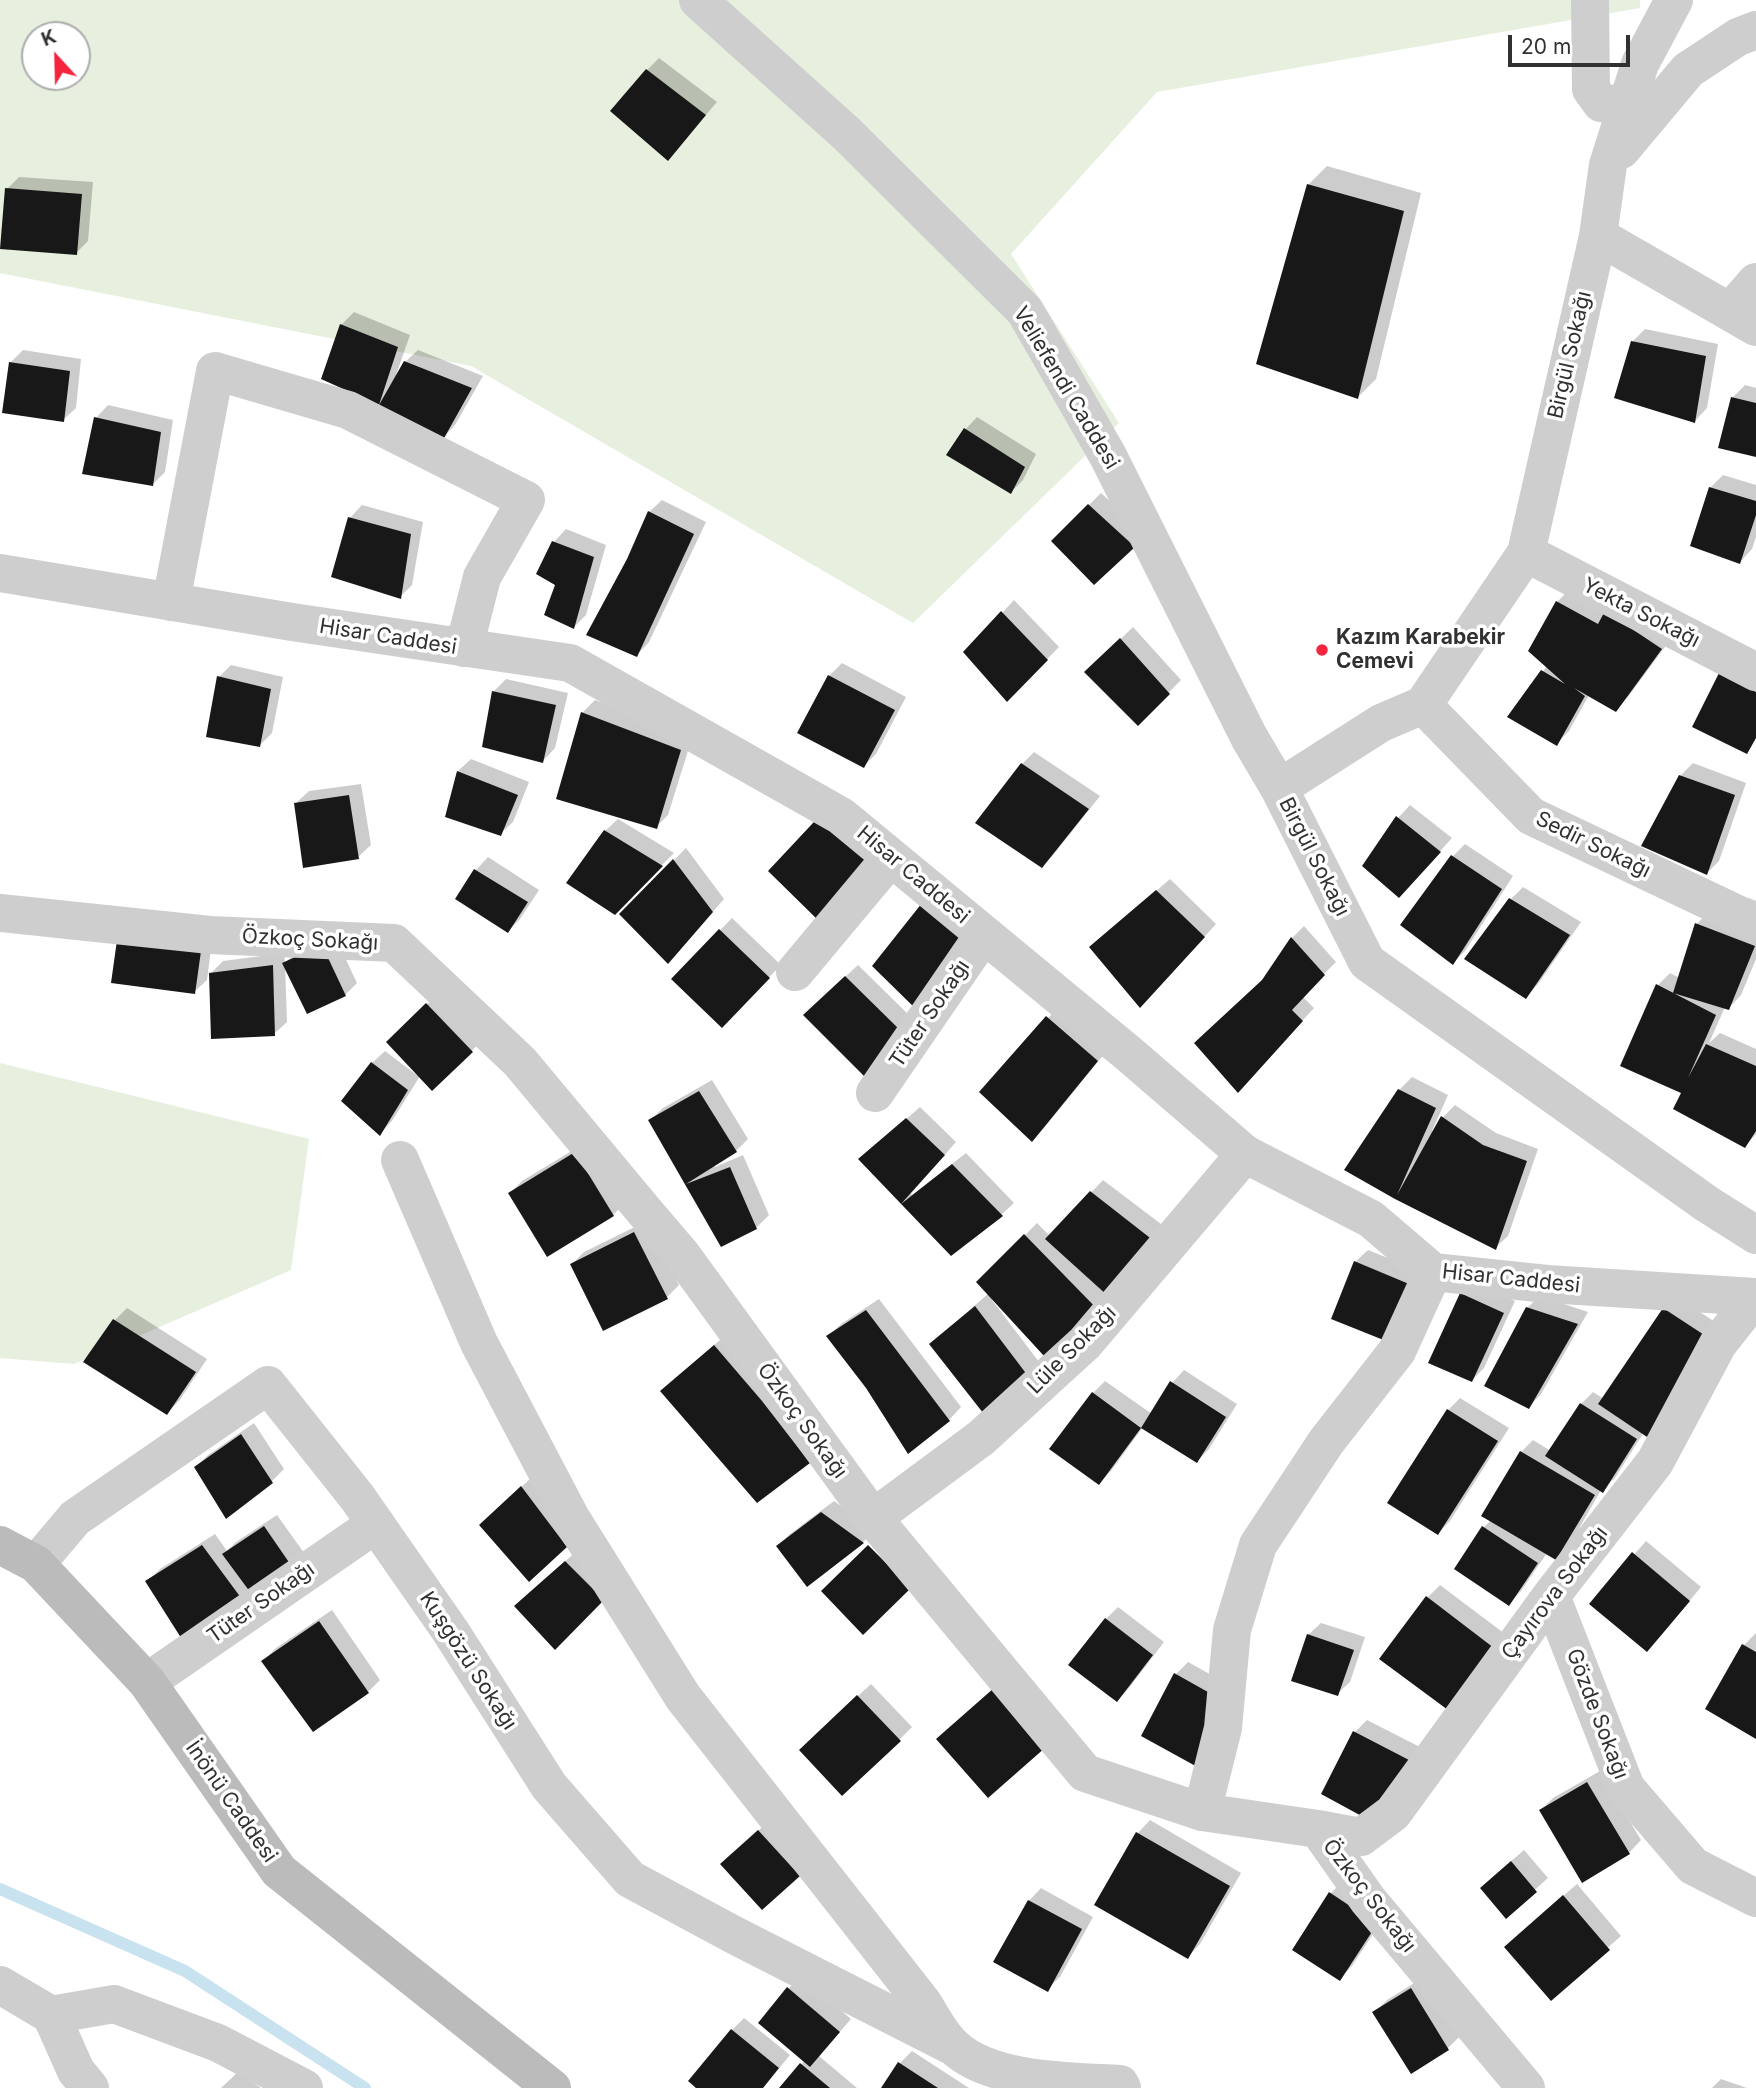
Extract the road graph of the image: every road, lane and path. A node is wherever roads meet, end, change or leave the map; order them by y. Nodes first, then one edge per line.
1 (698, 0) edge
2 (1590, 0) edge
3 (1674, 0) edge
4 (1756, 30) edge
5 (1627, 105) junction
6 (1608, 165) junction
7 (1598, 236) junction
8 (1756, 282) edge
9 (1743, 320) edge
10 (1526, 553) junction
11 (0, 573) edge
12 (172, 602) junction
13 (464, 648) junction
14 (1756, 672) edge
15 (1423, 705) junction
16 (1279, 788) junction
17 (891, 857) junction
18 (0, 913) edge
19 (1756, 921) edge
20 (984, 934) junction
21 (795, 972) dead end
22 (876, 1093) dead end
23 (1245, 1154) junction
24 (400, 1160) dead end
25 (1756, 1235) edge
26 (1433, 1272) junction
27 (1755, 1297) edge
28 (873, 1518) junction
29 (376, 1524) junction
30 (0, 1545) edge
31 (36, 1564) junction
32 (1551, 1596) junction
33 (147, 1682) junction
34 (1202, 1812) junction
35 (1318, 1829) junction
36 (1756, 1898) edge
37 (0, 1985) edge
38 (51, 2015) junction
39 (952, 2046) junction
40 (990, 2078) edge
41 (90, 2088) edge
42 (304, 2088) edge
43 (552, 2088) edge
44 (1122, 2088) edge
45 (1526, 2088) edge

1 - 16 street, Veliefendi Caddesi
2 - 5 street
3 - 5 street, Birgül Sokağı
4 - 6 street
5 - 6 street, Birgül Sokağı
6 - 7 street, Birgül Sokağı
7 - 9 street
7 - 10 street, Birgül Sokağı
8 - 9 street
10 - 14 street, Yekta Sokağı
10 - 15 street, Birgül Sokağı
11 - 12 street, Hisar Caddesi
12 - 13 street, Hisar Caddesi
12 - 13 street
13 - 17 street, Hisar Caddesi
15 - 16 street, Birgül Sokağı
15 - 19 street, Sedir Sokağı
16 - 25 street, Birgül Sokağı
17 - 20 street, Hisar Caddesi
17 - 21 street
18 - 28 street, Özkoç Sokağı
20 - 22 street, Tüter Sokağı
20 - 23 street, Hisar Caddesi
23 - 26 street, Hisar Caddesi
23 - 28 street, Lüle Sokağı
24 - 39 street
26 - 27 street, Hisar Caddesi
26 - 34 street
27 - 32 street, Çayırova Sokağı
28 - 34 street, Özkoç Sokağı
29 - 31 street, Kuşgözü Sokağı
29 - 33 street, Tüter Sokağı
29 - 39 street, Kuşgözü Sokağı
30 - 31 main road, İnönü Caddesi
31 - 33 main road, İnönü Caddesi
32 - 35 street, Çayırova Sokağı
32 - 36 street, Gözde Sokağı
33 - 43 main road, İnönü Caddesi
34 - 35 street, Özkoç Sokağı
35 - 45 street, Özkoç Sokağı
37 - 38 street
38 - 41 street
38 - 42 street
39 - 40 street, Kuşgözü Sokağı
40 - 44 street, Kuşgözü Sokağı

